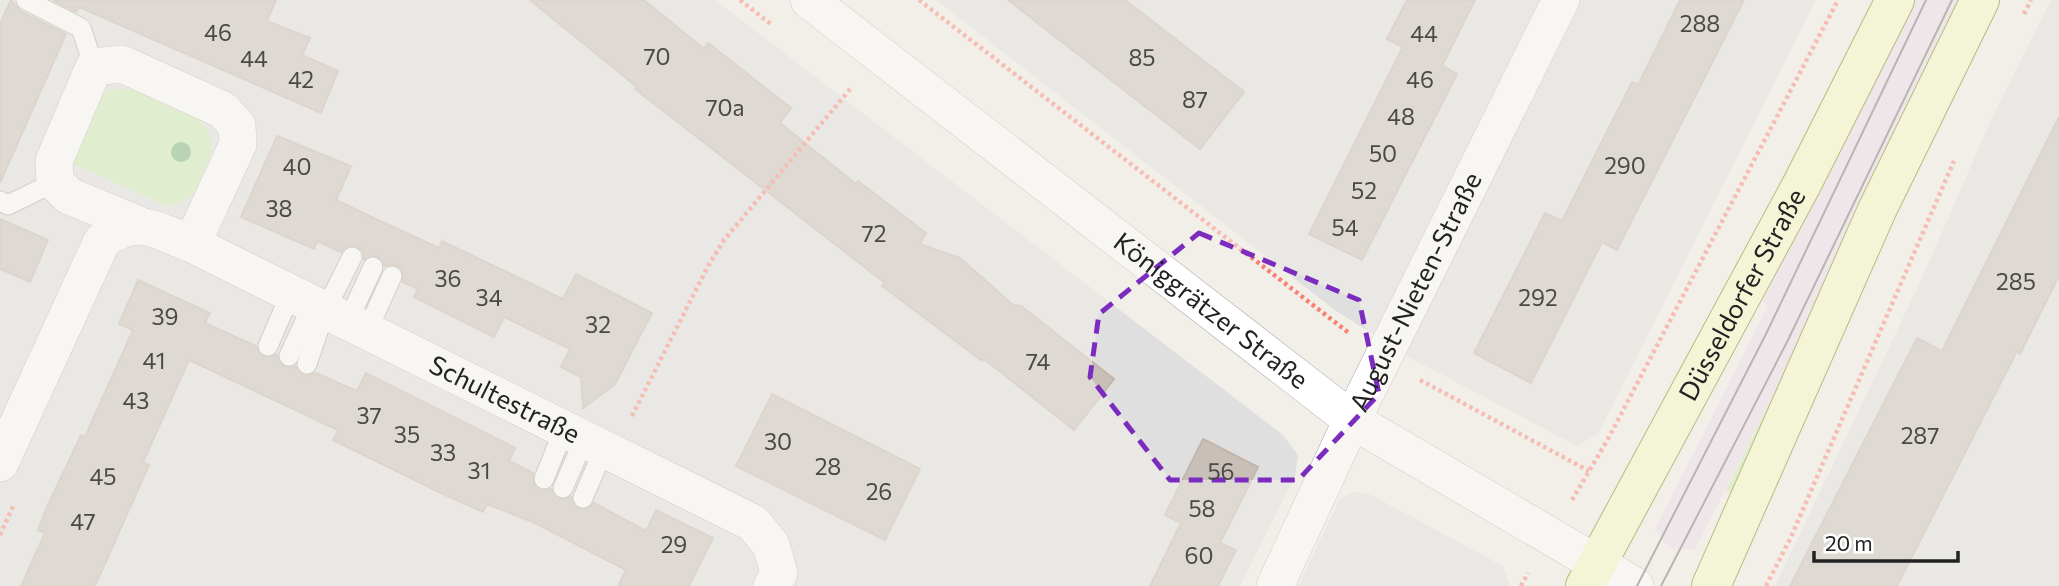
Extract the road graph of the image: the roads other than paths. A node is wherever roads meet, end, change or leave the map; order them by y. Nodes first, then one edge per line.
1 (26, 0) edge
2 (809, 0) edge
3 (1561, 0) edge
4 (1895, 0) edge
5 (1980, 0) edge
6 (94, 67) junction
7 (55, 181) junction
8 (0, 201) edge
9 (136, 224) junction
10 (192, 244) junction
11 (352, 257) dead end
12 (373, 267) dead end
13 (392, 276) dead end
14 (329, 312) junction
15 (268, 346) dead end
16 (298, 360) dead end
17 (1352, 420) junction
18 (584, 439) junction
19 (0, 463) edge
20 (544, 478) dead end
21 (563, 488) dead end
22 (583, 498) dead end
23 (1591, 574) edge
24 (772, 586) edge
25 (1275, 586) edge
26 (1635, 586) edge
27 (1711, 586) edge

1 - 6 lane
2 - 17 street, Königgrätzer Straße
3 - 17 street, August-Nieten-Straße
4 - 23 main road, Düsseldorfer Straße
5 - 27 main road
6 - 7 street
6 - 10 street
7 - 8 lane
7 - 9 street, Schultestraße
9 - 10 street, Schultestraße
9 - 19 street
10 - 14 street, Schultestraße
11 - 14 lane
12 - 14 lane
13 - 14 lane
14 - 15 lane
14 - 16 lane
14 - 18 street, Schultestraße
17 - 23 street, Königgrätzer Straße
17 - 25 street, August-Nieten-Straße
18 - 20 lane
18 - 21 lane
18 - 22 lane
18 - 24 street, Schultestraße
23 - 26 street, Königgrätzer Straße

